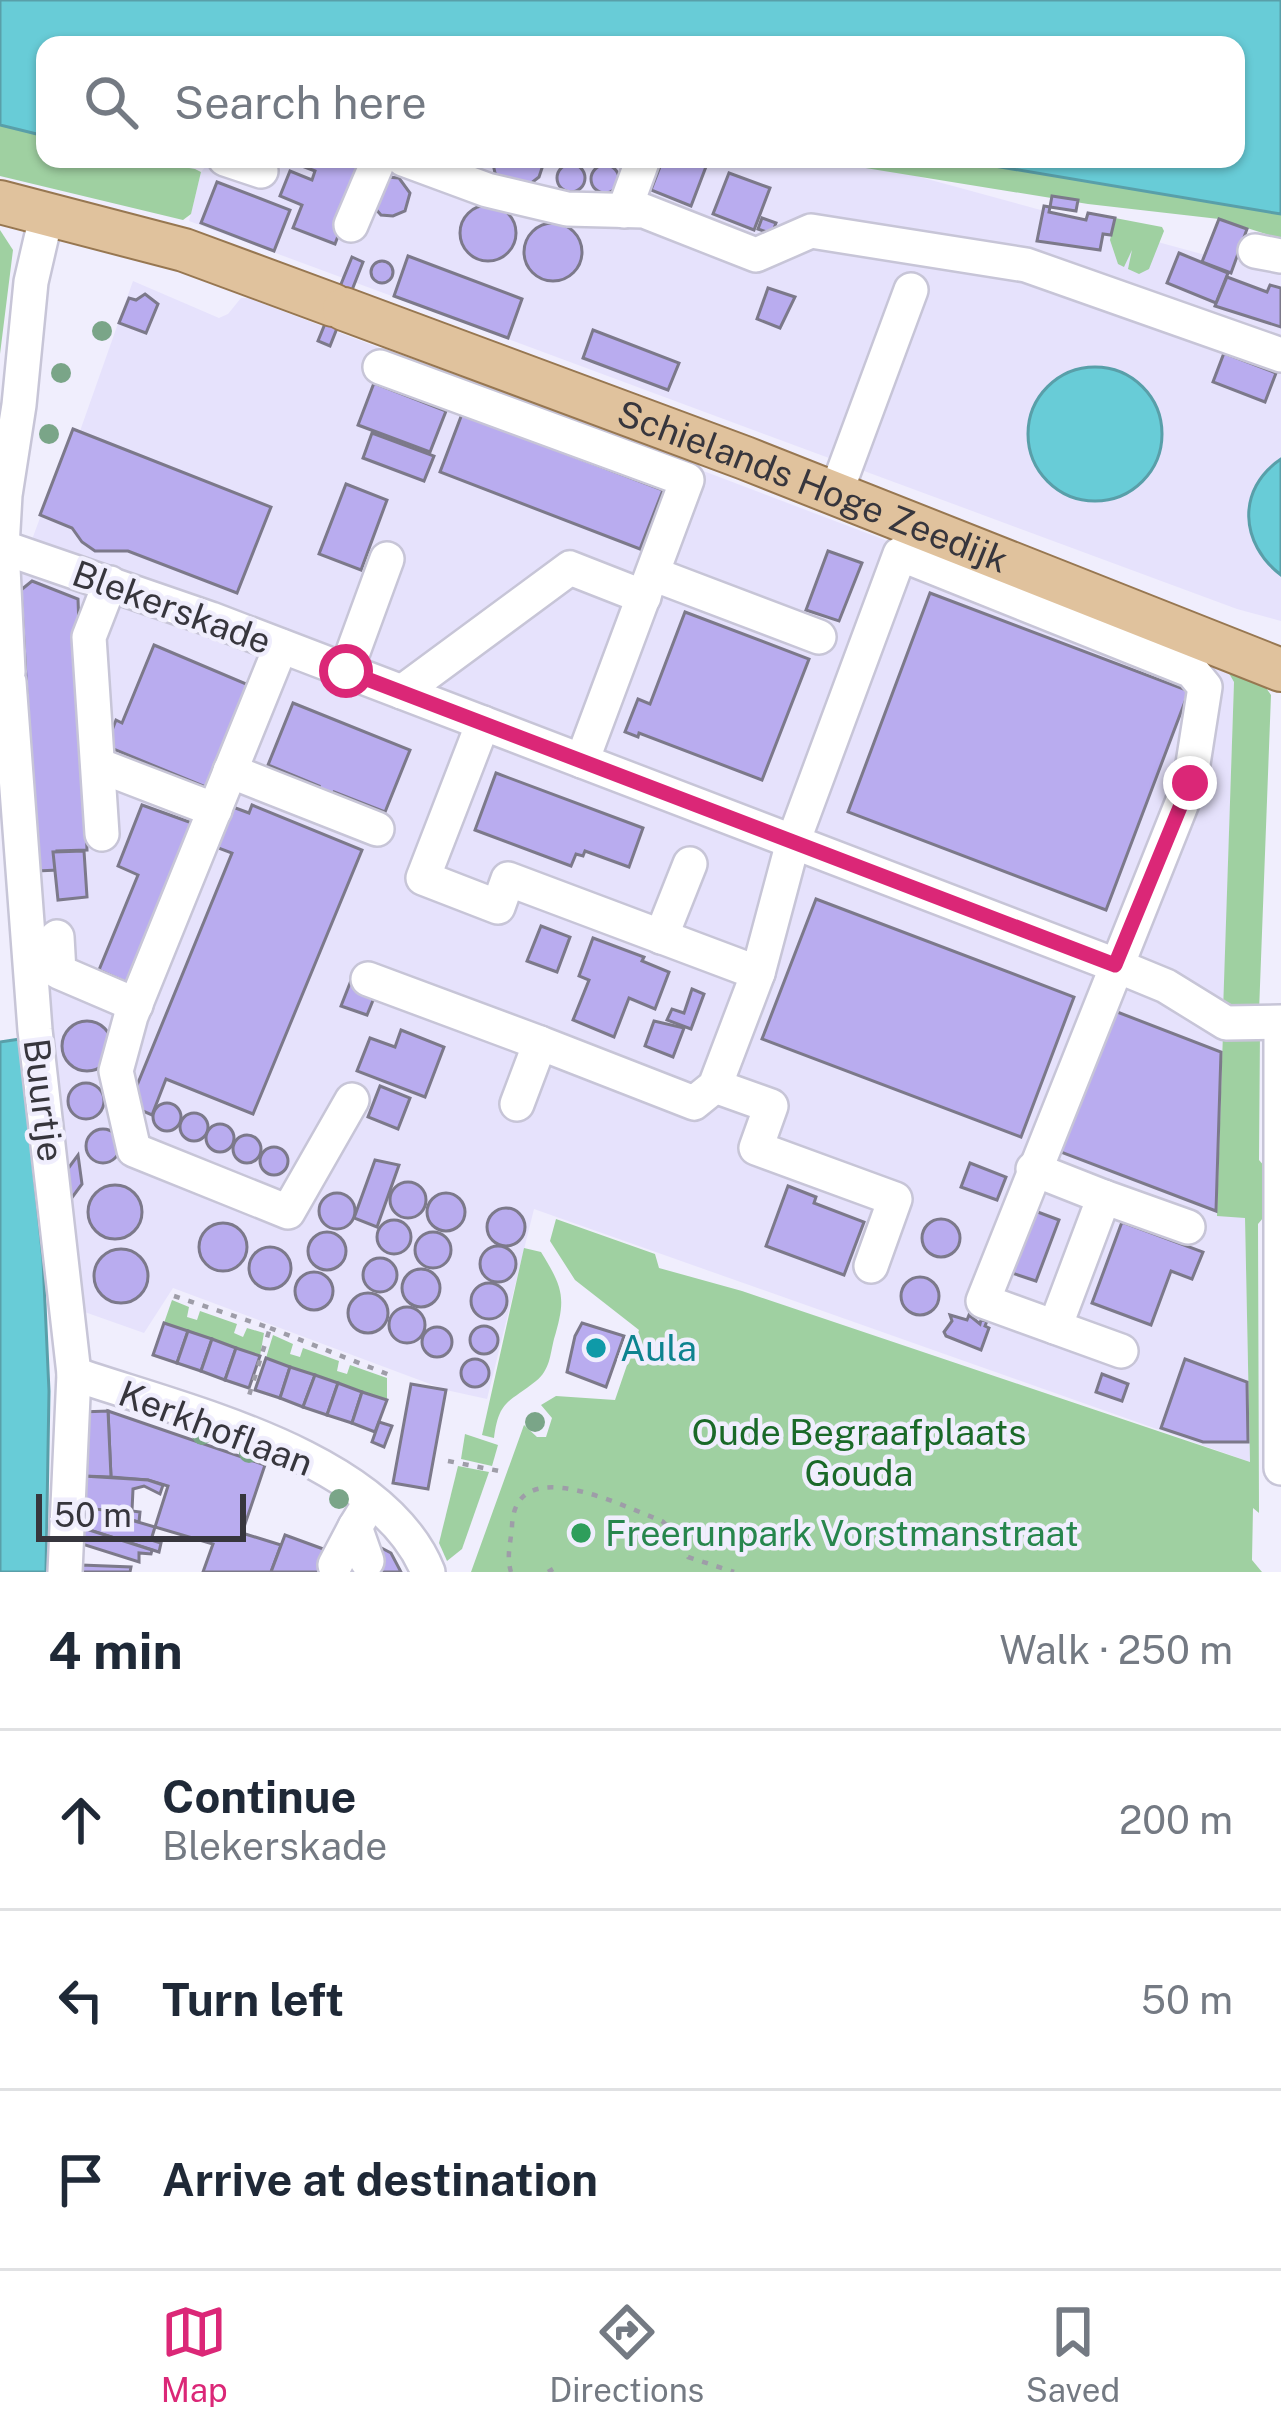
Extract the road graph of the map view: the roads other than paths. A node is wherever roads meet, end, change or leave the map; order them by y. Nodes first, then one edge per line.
1 (255, 168) edge
2 (375, 168) edge
3 (427, 168) edge
4 (640, 168) edge
5 (261, 170) dead end
6 (0, 202) edge
7 (624, 211) junction
8 (47, 213) junction
9 (351, 225) dead end
10 (910, 290) dead end
11 (1281, 356) edge
12 (380, 367) dead end
13 (835, 495) junction
14 (2, 548) edge
15 (387, 559) dead end
16 (110, 584) junction
17 (648, 585) junction
18 (819, 637) dead end
19 (280, 646) junction
20 (1281, 670) edge
21 (346, 671) junction
22 (402, 692) junction
23 (483, 723) junction
24 (582, 761) junction
25 (98, 764) junction
26 (230, 771) junction
27 (214, 810) junction
28 (377, 829) dead end
29 (102, 835) dead end
30 (794, 842) junction
31 (690, 864) dead end
32 (57, 937) dead end
33 (661, 937) junction
34 (1115, 965) junction
35 (758, 973) junction
36 (368, 979) dead end
37 (136, 1005) junction
38 (1281, 1024) edge
39 (540, 1043) junction
40 (715, 1086) junction
41 (352, 1100) dead end
42 (517, 1104) dead end
43 (1033, 1169) junction
44 (1280, 1174) edge
45 (1104, 1197) junction
46 (1188, 1227) dead end
47 (871, 1266) dead end
48 (1054, 1327) junction
49 (1120, 1351) dead end
50 (74, 1374) junction
51 (1281, 1468) edge
52 (363, 1514) junction
53 (352, 1566) edge
54 (65, 1572) edge
55 (428, 1572) edge

1 - 5 street
2 - 9 street
3 - 7 street
4 - 7 street
6 - 8 main road, Schielands Hoge Zeedijk
7 - 11 street
8 - 13 main road, Schielands Hoge Zeedijk
8 - 14 street, Buurtje
10 - 13 street
12 - 17 street
13 - 20 main road, Schielands Hoge Zeedijk
14 - 16 street, Blekerskade
14 - 50 street, Buurtje
15 - 21 street
16 - 19 street, Blekerskade
16 - 25 street
17 - 18 street
17 - 22 street
17 - 24 street
19 - 21 street, Blekerskade
19 - 26 street
21 - 22 street, Blekerskade
22 - 23 street, Blekerskade
23 - 24 street, Blekerskade
23 - 33 street
24 - 30 street, Blekerskade
25 - 27 street
25 - 29 street
26 - 27 street
26 - 28 street
27 - 37 street
30 - 34 street, Blekerskade
30 - 34 street
30 - 35 street
31 - 33 street
32 - 37 street
33 - 35 street
34 - 38 street, Blekerskade
34 - 43 street
35 - 40 street
36 - 39 street
37 - 41 street
38 - 44 street
39 - 40 street
39 - 42 street
40 - 47 street
43 - 45 street
43 - 48 street
44 - 51 street
45 - 46 street
45 - 48 street
48 - 49 street
50 - 52 street, Kerkhoflaan
50 - 54 street, Buurtje
52 - 53 street
52 - 55 street, Kerkhoflaan

